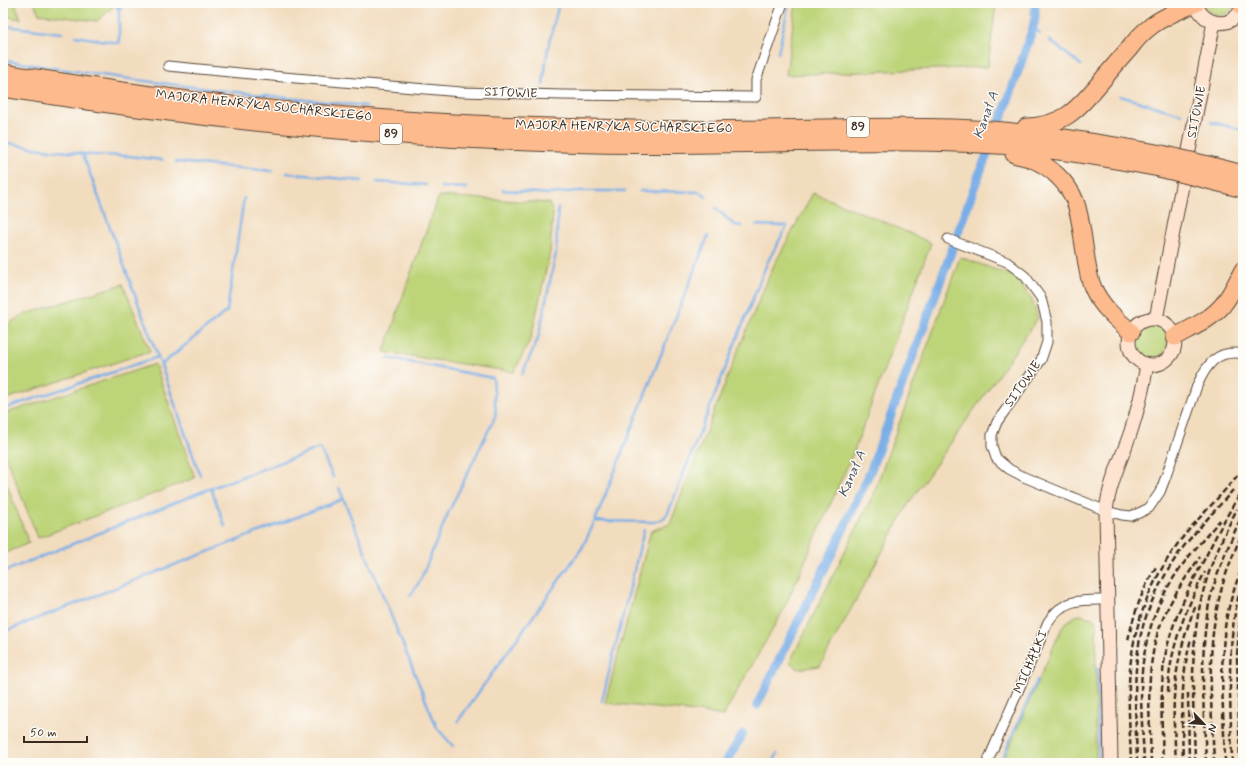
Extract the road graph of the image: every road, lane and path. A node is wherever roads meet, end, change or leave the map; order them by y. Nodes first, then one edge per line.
1 (784, 3) edge
2 (1196, 3) edge
3 (1243, 6) edge
4 (1214, 22) junction
5 (168, 66) dead end
6 (3, 73) edge
7 (3, 88) edge
8 (1003, 138) junction
9 (1206, 172) junction
10 (1243, 174) edge
11 (1243, 189) edge
12 (948, 238) dead end
13 (1243, 270) edge
14 (1156, 319) junction
15 (1131, 332) junction
16 (1175, 337) junction
17 (1243, 354) edge
18 (1147, 365) junction
19 (1106, 511) junction
20 (1107, 600) junction
21 (987, 763) edge
22 (1111, 763) edge

1 - 5 street, SITOWIE
2 - 4 street
2 - 8 highway
3 - 4 street
4 - 14 street, SITOWIE
6 - 8 highway, MAJORA HENRYKA SUCHARSKIEGO / 89
7 - 8 highway, MAJORA HENRYKA SUCHARSKIEGO / 89
8 - 9 highway, MAJORA HENRYKA SUCHARSKIEGO / 89, bridge
8 - 15 highway
9 - 10 highway, MAJORA HENRYKA SUCHARSKIEGO / 89
9 - 11 highway, MAJORA HENRYKA SUCHARSKIEGO / 89
12 - 19 street, SITOWIE
13 - 16 highway
14 - 15 street
14 - 16 street
15 - 18 street
16 - 18 street
17 - 19 street, SITOWIE
18 - 19 street
19 - 20 street
20 - 21 street, MICHAŁKI
20 - 22 street

